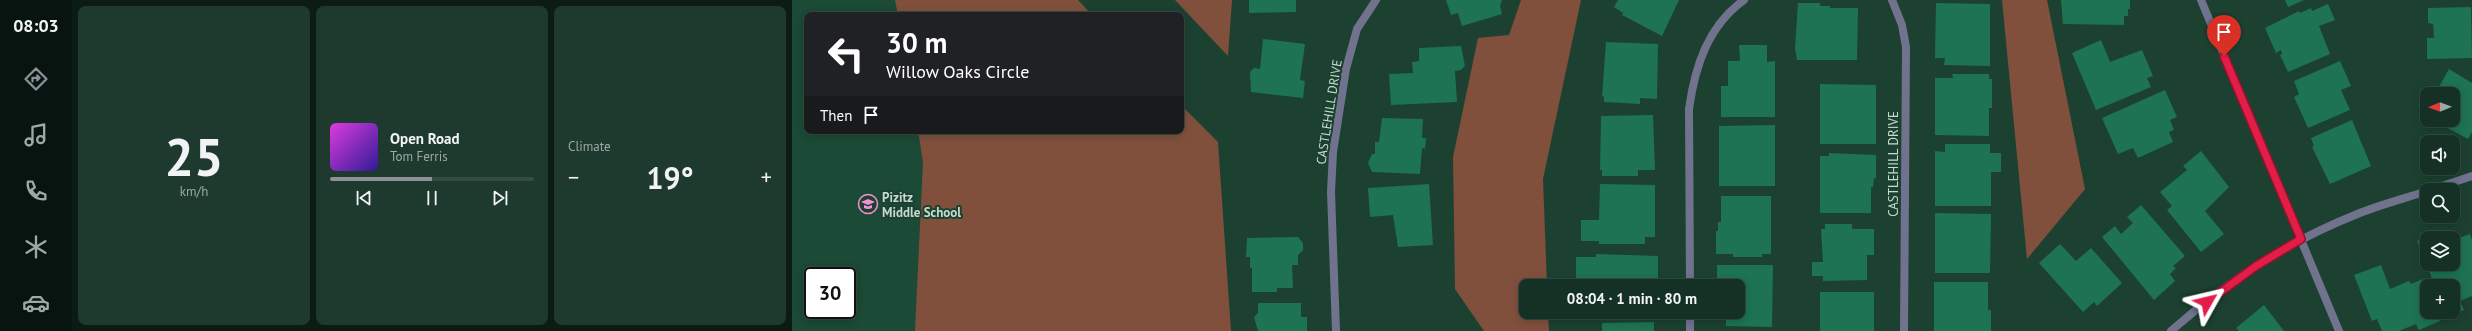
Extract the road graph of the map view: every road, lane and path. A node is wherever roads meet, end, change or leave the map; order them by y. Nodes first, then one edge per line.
1 (1376, 0) edge
2 (1744, 0) edge
3 (1892, 0) edge
4 (2200, 0) edge
5 (2472, 176) edge
6 (2450, 183) edge
7 (2420, 193) edge
8 (2301, 239) junction
9 (1690, 279) edge
10 (1690, 319) edge
11 (1336, 331) edge
12 (1690, 331) edge
13 (1904, 331) edge
14 (2171, 331) edge
15 (2339, 331) edge

1 - 11 street, CASTLEHILL DRIVE
2 - 9 street
3 - 13 street, CASTLEHILL DRIVE
4 - 8 street
5 - 6 street
7 - 8 street
8 - 14 street
8 - 15 street
10 - 12 street

